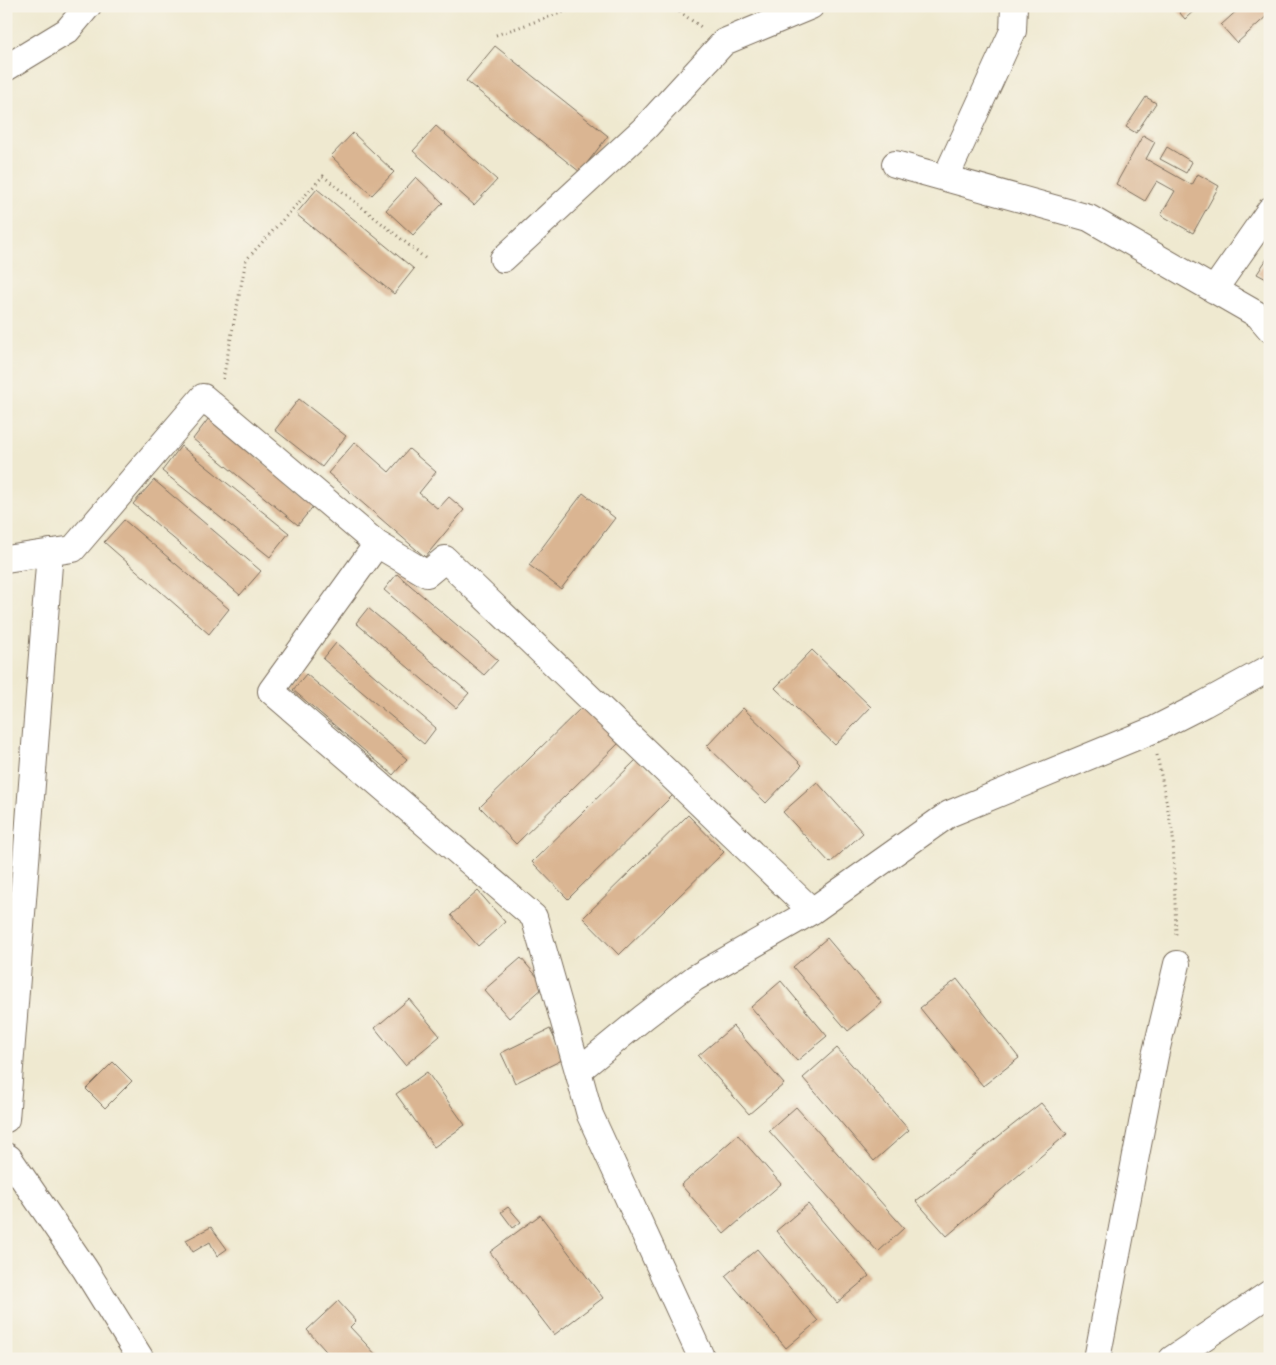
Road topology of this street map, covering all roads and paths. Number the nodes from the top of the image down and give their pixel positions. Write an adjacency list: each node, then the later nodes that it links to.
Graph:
1 (88, 6): 8 (street)
2 (581, 6): 6 (path)
3 (671, 6): 7 (path)
4 (811, 6): 7 (street)
5 (1014, 6): 10 (street)
6 (496, 35)
7 (724, 42): 13 (street)
8 (6, 68)
9 (895, 164): 10 (street)
10 (946, 177): 14 (street)
11 (1270, 210): 14 (street)
12 (426, 259): 16 (path)
13 (503, 259)
14 (1214, 290): 15 (street)
15 (1270, 329)
16 (217, 409): 17 (street); 18 (street)
17 (377, 544): 22 (street); 24 (street)
18 (50, 552): 19 (street); 25 (street)
19 (6, 559)
20 (1270, 668): 21 (street)
21 (1153, 730): 22 (street); 23 (path)
22 (812, 911): 24 (street)
23 (1177, 964): 30 (street)
24 (578, 1071): 29 (street)
25 (6, 1119)
26 (6, 1156): 28 (street)
27 (1270, 1293): 31 (street)
28 (141, 1359)
29 (702, 1359)
30 (1097, 1359)
31 (1172, 1359)

